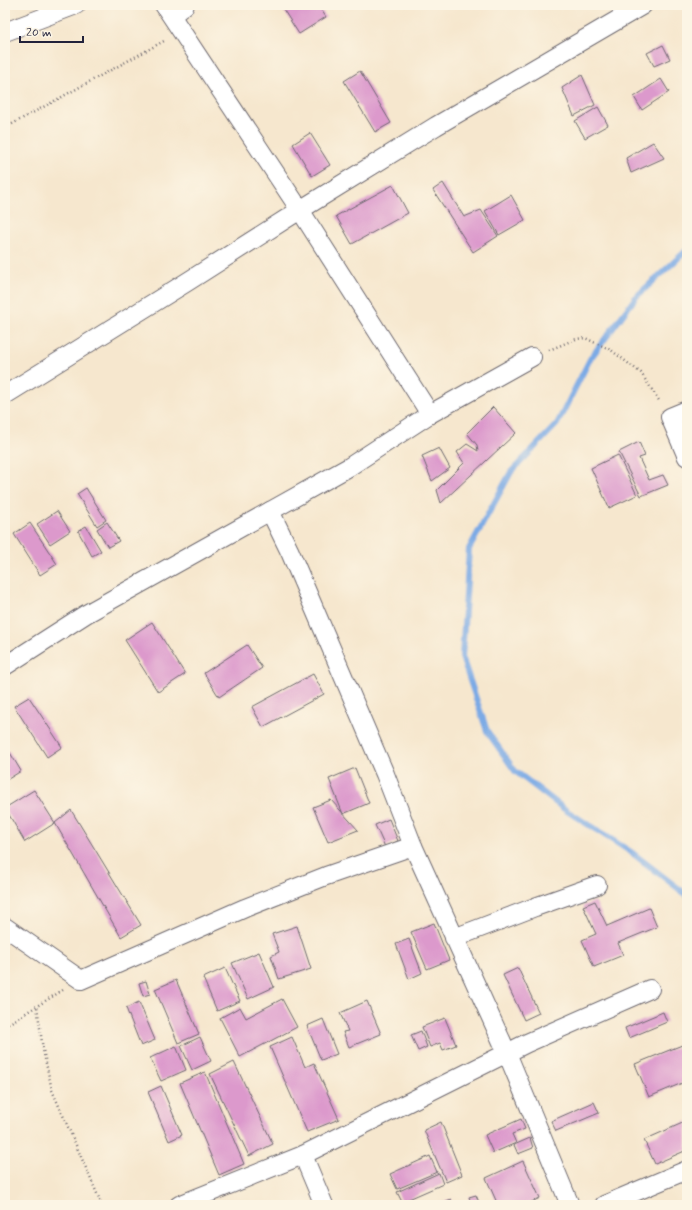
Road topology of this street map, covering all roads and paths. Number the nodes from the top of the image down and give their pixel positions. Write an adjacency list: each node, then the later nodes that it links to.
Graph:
1 (76, 5): 5 (street)
2 (642, 5): 7 (street)
3 (174, 8): 4 (street)
4 (182, 31): 6 (path); 7 (street)
5 (5, 32)
6 (5, 128)
7 (300, 210): 9 (street); 11 (street)
8 (532, 357): 11 (street); 12 (path)
9 (5, 395)
10 (687, 410): 12 (street)
11 (430, 414): 14 (street)
12 (670, 417): 13 (street)
13 (687, 458)
14 (270, 511): 15 (street); 16 (street)
15 (5, 666)
16 (413, 846): 19 (street); 20 (street)
17 (597, 885): 19 (street)
18 (5, 927): 20 (street)
19 (454, 938): 24 (street)
20 (81, 980): 22 (path)
21 (650, 989): 24 (street)
22 (37, 1006): 23 (path); 27 (path)
23 (5, 1026)
24 (507, 1053): 25 (street); 30 (street)
25 (303, 1155): 28 (street); 29 (street)
26 (687, 1170): 31 (street)
27 (102, 1205)
28 (179, 1205)
29 (324, 1205)
30 (570, 1205)
31 (604, 1205)

